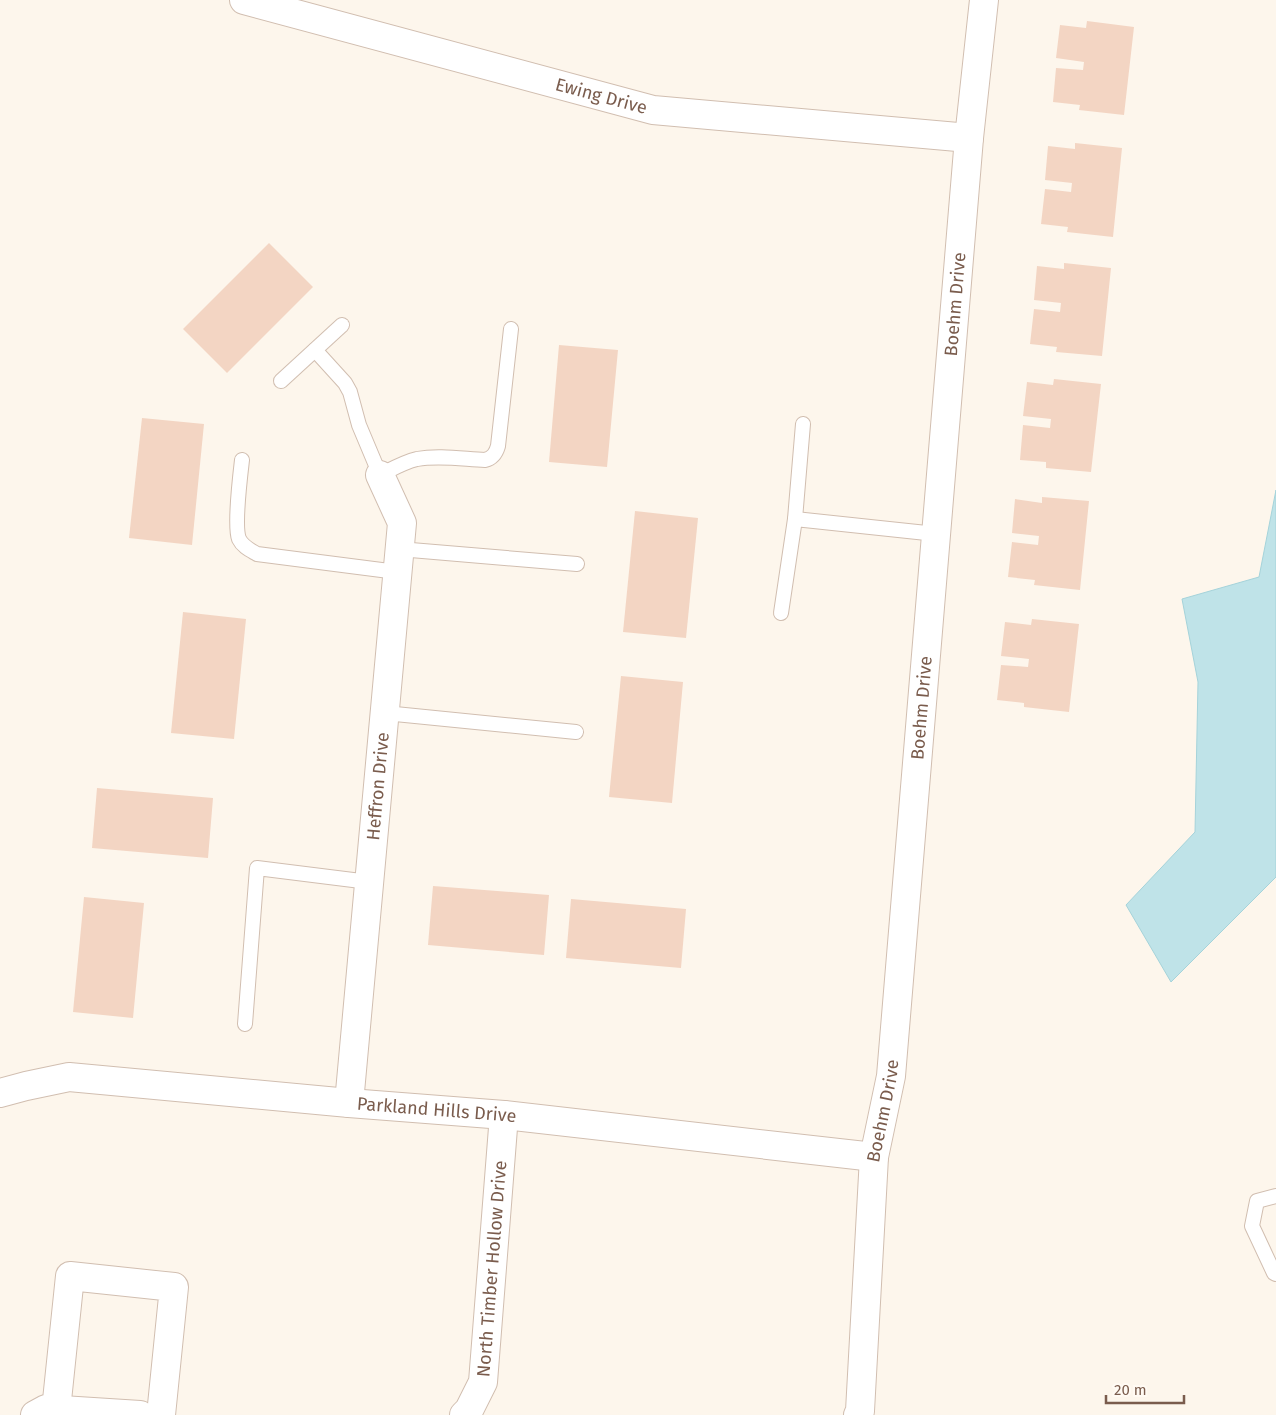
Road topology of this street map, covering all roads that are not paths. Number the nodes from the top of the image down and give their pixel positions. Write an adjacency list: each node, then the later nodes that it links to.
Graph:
1 (244, 0): 3 (street, Ewing Drive)
2 (984, 0): 3 (street, Boehm Drive)
3 (969, 138): 12 (street, Boehm Drive)
4 (342, 324): 6 (lane)
5 (511, 329): 10 (lane)
6 (315, 350): 7 (lane); 10 (lane)
7 (281, 381)
8 (803, 424): 11 (lane)
9 (242, 460): 13 (lane)
10 (380, 475): 13 (street, Heffron Drive)
11 (795, 519): 12 (lane); 15 (lane)
12 (936, 534): 23 (street, Boehm Drive)
13 (398, 560): 14 (lane); 16 (street, Heffron Drive)
14 (577, 564)
15 (781, 613)
16 (384, 713): 17 (lane); 18 (street, Heffron Drive)
17 (576, 732)
18 (369, 882): 19 (lane); 21 (street, Heffron Drive)
19 (245, 1024)
20 (0, 1093): 21 (street, Parkland Hills Drive)
21 (349, 1103): 22 (street, Parkland Hills Drive)
22 (504, 1115): 23 (street, Parkland Hills Drive); 29 (street, North Timber Hollow Drive)
23 (874, 1157): 30 (street, Boehm Drive)
24 (1276, 1196): 25 (lane)
25 (1276, 1274)
26 (45, 1412): 27 (street); 28 (street)
27 (140, 1415)
28 (161, 1415)
29 (464, 1415)
30 (858, 1415)

